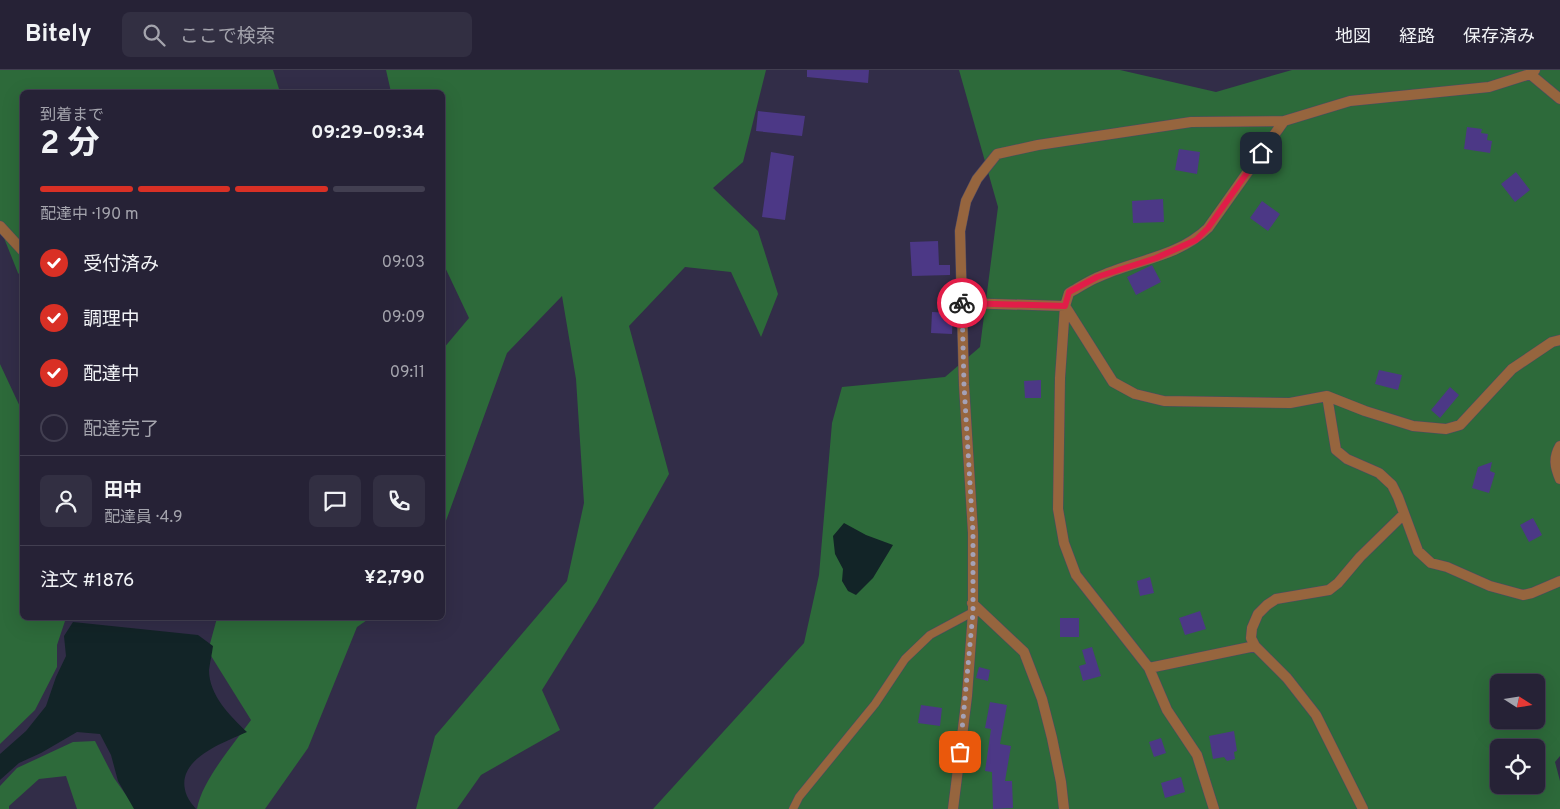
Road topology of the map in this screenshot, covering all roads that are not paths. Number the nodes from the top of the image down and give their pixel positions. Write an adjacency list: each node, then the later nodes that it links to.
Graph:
1 (1533, 72): 2 (street); 3 (street)
2 (1560, 99)
3 (1284, 121): 6 (street); 7 (street)
4 (0, 226): 5 (street)
5 (20, 248)
6 (962, 303): 7 (street); 14 (street)
7 (1065, 306): 9 (street); 16 (street)
8 (1560, 340): 9 (street)
9 (1327, 396): 12 (street)
10 (1560, 446): 11 (street)
11 (1560, 479)
12 (1404, 514): 13 (street); 15 (street)
13 (1560, 582)
14 (973, 608): 17 (lane); 18 (street); 19 (street)
15 (1255, 646): 16 (street); 21 (street)
16 (1149, 668): 20 (street)
17 (792, 809)
18 (953, 809)
19 (1064, 809)
20 (1214, 809)
21 (1363, 809)

